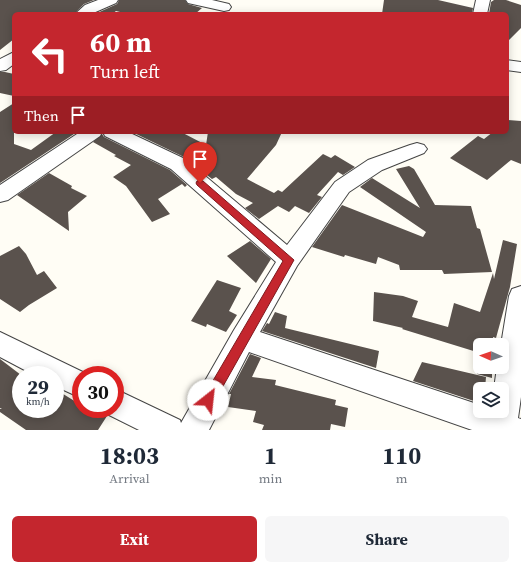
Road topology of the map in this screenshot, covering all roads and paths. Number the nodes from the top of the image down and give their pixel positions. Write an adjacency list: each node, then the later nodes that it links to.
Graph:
1 (111, 0): 5 (street)
2 (193, 0): 4 (street)
3 (483, 0): 6 (street)
4 (224, 7)
5 (83, 8)
6 (480, 12)
7 (12, 58): 9 (street)
8 (509, 65): 10 (street)
9 (0, 66)
10 (521, 67)
11 (12, 71): 12 (street)
12 (0, 72)
13 (90, 134): 16 (street)
14 (116, 134): 17 (street)
15 (417, 148): 17 (street)
16 (0, 195)
17 (289, 260): 19 (street)
18 (521, 296): 23 (street)
19 (243, 338): 23 (street); 25 (street)
20 (0, 344): 21 (street)
21 (72, 380)
22 (124, 407): 24 (street)
23 (506, 429)
24 (169, 430)
25 (193, 430)

